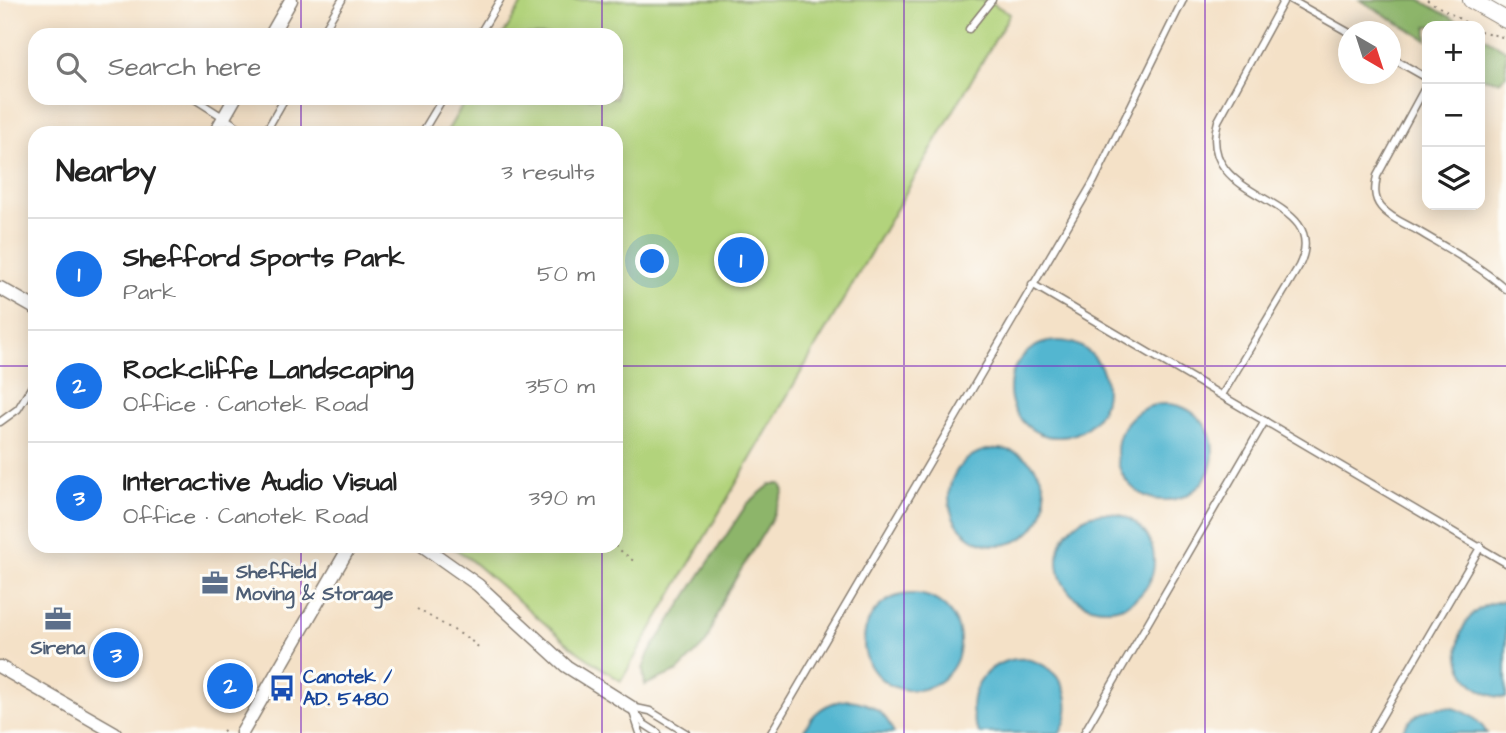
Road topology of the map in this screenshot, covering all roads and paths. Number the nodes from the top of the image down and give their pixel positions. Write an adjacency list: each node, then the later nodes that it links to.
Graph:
1 (291, 0): 13 (street)
2 (342, 0): 14 (lane)
3 (500, 0): 15 (lane)
4 (992, 0): 16 (lane)
5 (1183, 0): 31 (lane)
6 (1284, 0): 36 (lane)
7 (1291, 0): 12 (lane)
8 (1427, 0): 11 (path)
9 (1471, 0): 10 (street)
10 (1506, 20)
11 (1463, 21)
12 (1338, 27)
13 (275, 28)
14 (325, 28)
15 (483, 28)
16 (969, 29)
17 (1485, 32): 18 (path)
18 (1506, 38)
19 (1401, 63): 20 (lane)
20 (1422, 75)
21 (1422, 93): 33 (lane)
22 (204, 105): 26 (lane)
23 (231, 105): 26 (street)
24 (281, 105): 29 (lane)
25 (439, 105): 30 (lane)
26 (224, 118): 27 (street); 28 (lane)
27 (219, 126)
28 (237, 126)
29 (269, 126)
30 (426, 126)
31 (1032, 284): 36 (lane); 54 (lane)
32 (0, 288): 34 (street)
33 (1506, 289)
34 (28, 304)
35 (28, 393): 38 (lane)
36 (1222, 396): 37 (lane)
37 (1265, 421): 39 (lane); 55 (lane)
38 (0, 422)
39 (1481, 546): 44 (lane); 56 (lane)
40 (623, 552): 43 (path)
41 (346, 553): 50 (street)
42 (433, 553): 48 (street)
43 (636, 563)
44 (1506, 563)
45 (417, 609): 46 (path)
46 (482, 650)
47 (0, 667): 49 (street)
48 (631, 707): 51 (lane); 52 (lane); 53 (lane)
49 (115, 733)
50 (242, 733)
51 (640, 733)
52 (659, 733)
53 (685, 733)
54 (771, 733)
55 (1084, 733)
56 (1372, 733)

